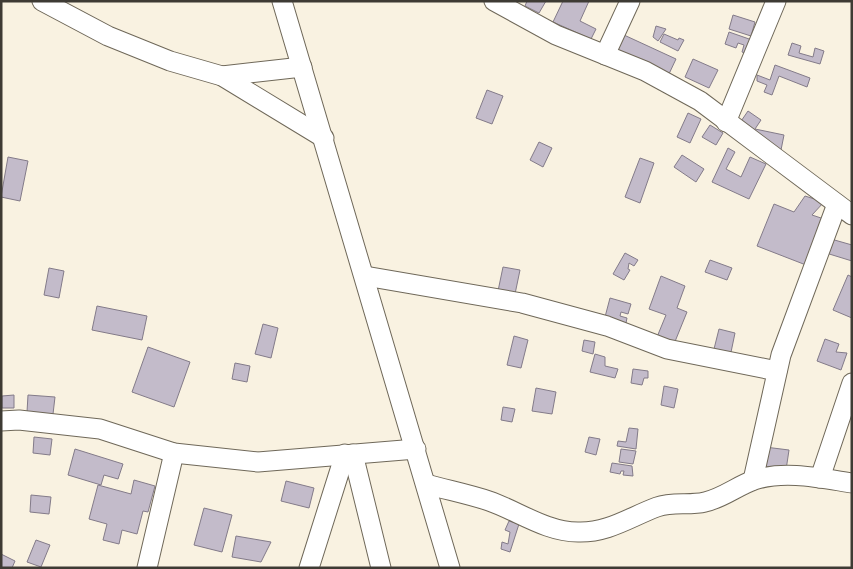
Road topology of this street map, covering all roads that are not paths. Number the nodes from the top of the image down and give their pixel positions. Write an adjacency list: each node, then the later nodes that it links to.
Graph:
1 (42, 1): 8 (street)
2 (282, 1): 7 (street)
3 (494, 1): 6 (street)
4 (630, 1): 6 (street)
5 (776, 1): 9 (street)
6 (605, 55): 9 (street)
7 (302, 67): 8 (street); 10 (street)
8 (222, 76): 10 (street)
9 (726, 122): 11 (street)
10 (324, 138): 12 (street)
11 (845, 209): 13 (street)
12 (365, 276): 13 (street); 16 (street)
13 (777, 371): 20 (street)
14 (852, 383): 19 (street)
15 (1, 421): 17 (street)
16 (416, 448): 18 (street); 22 (street)
17 (174, 453): 18 (street); 23 (street)
18 (349, 454): 24 (street); 25 (street)
19 (820, 478): 20 (street); 21 (street)
20 (753, 480): 22 (street)
21 (852, 482)
22 (426, 484): 26 (street)
23 (147, 568)
24 (309, 568)
25 (381, 568)
26 (450, 568)

